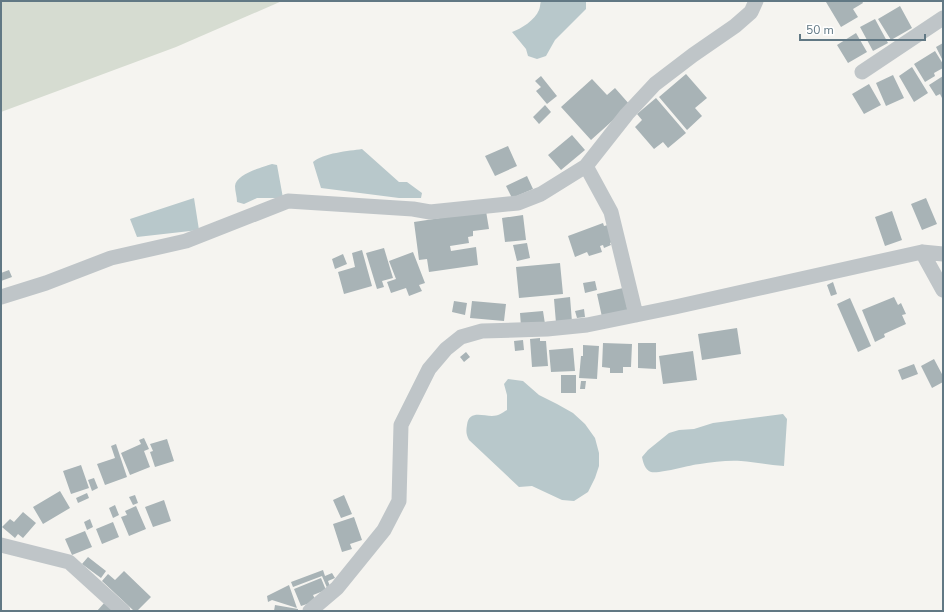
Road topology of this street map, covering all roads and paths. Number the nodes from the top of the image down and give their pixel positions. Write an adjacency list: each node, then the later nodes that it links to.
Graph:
1 (756, 1): 4 (street)
2 (943, 18): 3 (street)
3 (862, 72)
4 (586, 166): 8 (street); 9 (street)
5 (922, 252): 6 (street); 7 (street); 9 (street)
6 (943, 254)
7 (943, 290)
8 (1, 297)
9 (636, 315): 12 (street)
10 (1, 545): 11 (street)
11 (123, 611)
12 (310, 611)

